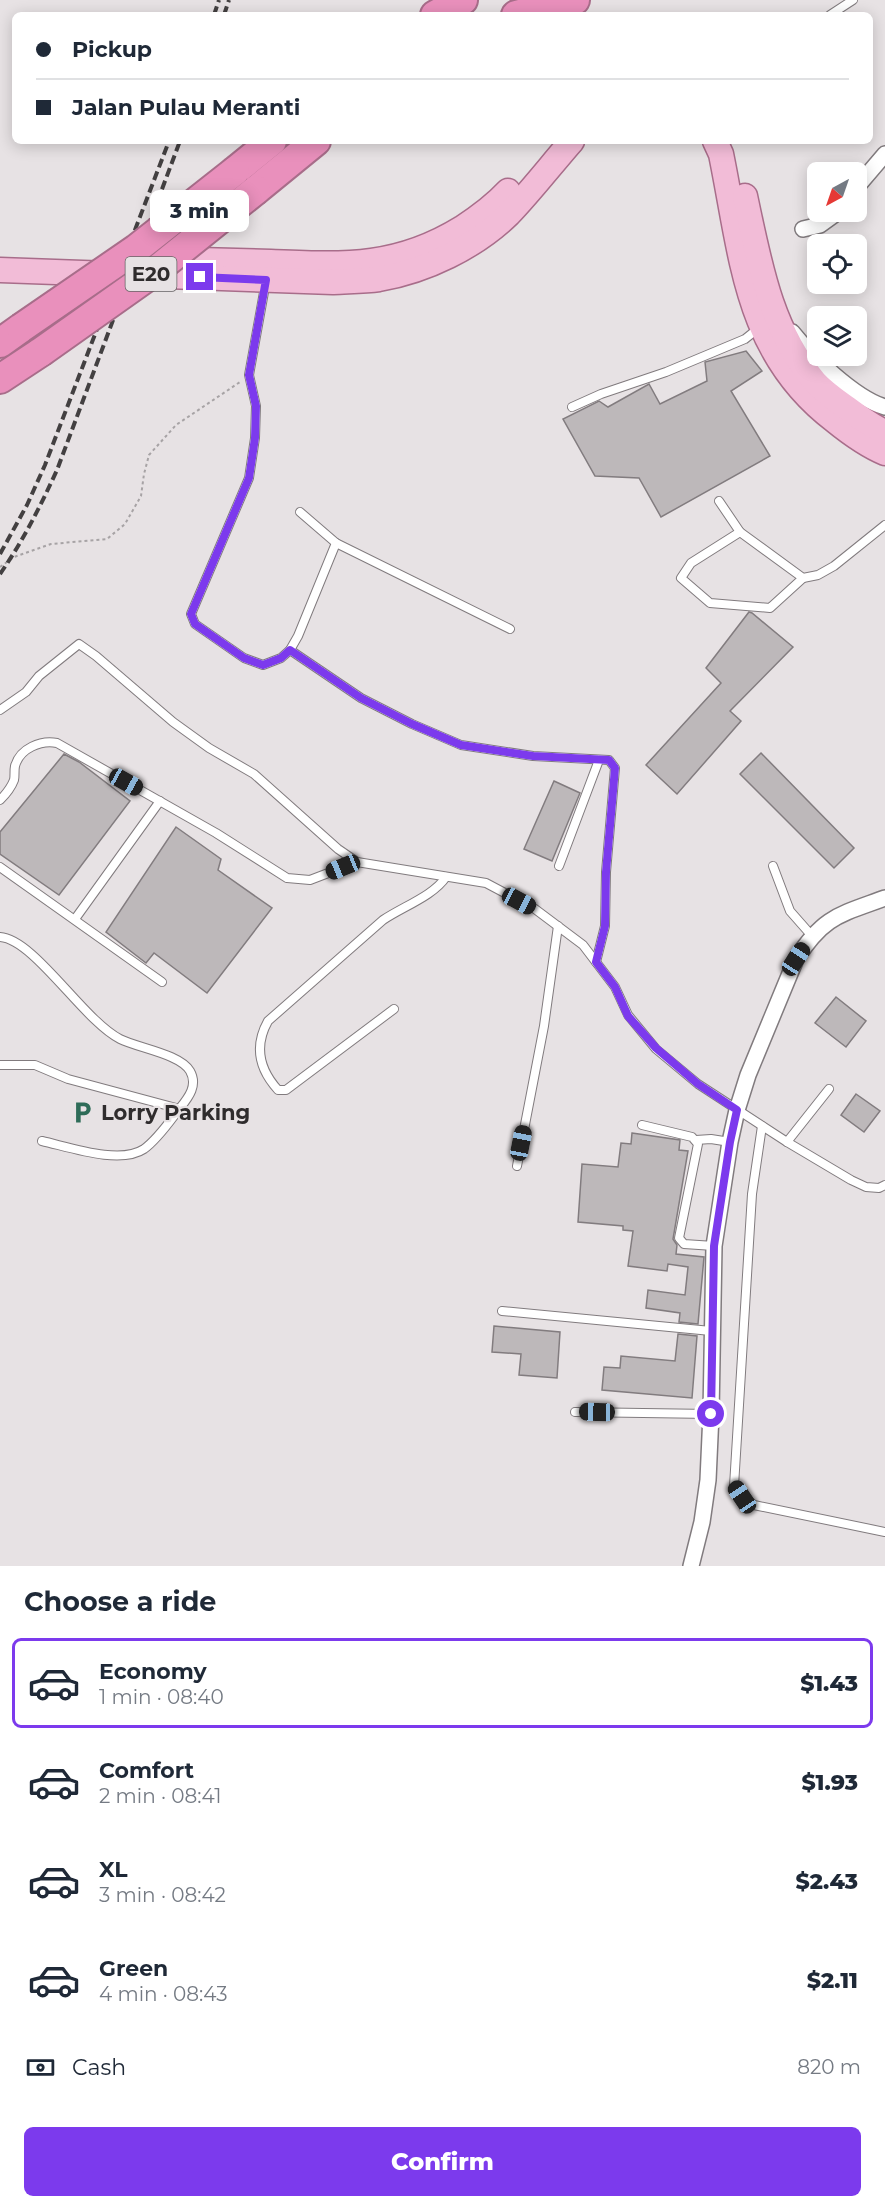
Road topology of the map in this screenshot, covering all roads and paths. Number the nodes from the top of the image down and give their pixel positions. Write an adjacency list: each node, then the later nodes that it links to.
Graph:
1 (463, 0): 4 (highway)
2 (574, 0): 5 (highway)
3 (853, 0): 6 (lane)
4 (441, 12)
5 (528, 12)
6 (835, 12)
7 (268, 144): 21 (highway, E20, bridge)
8 (312, 144): 23 (highway, E20, bridge)
9 (548, 144): 17 (main road)
10 (569, 144): 19 (main road)
11 (716, 144): 20 (main road)
12 (733, 144): 20 (main road)
13 (885, 154): 14 (street)
14 (867, 176)
15 (824, 222): 16 (street)
16 (803, 230)
17 (0, 255)
18 (0, 270): 19 (main road)
19 (266, 280): 22 (lane)
20 (767, 318): 24 (lane); 25 (street); 26 (main road); 27 (main road)
21 (11, 336)
22 (249, 375): 33 (path); 36 (lane)
23 (0, 379)
24 (572, 407)
25 (885, 407)
26 (885, 432)
27 (885, 453)
28 (719, 501): 31 (lane)
29 (300, 512): 32 (lane)
30 (885, 525): 34 (lane)
31 (740, 532): 34 (lane); 34 (lane)
32 (336, 543): 35 (lane); 36 (lane)
33 (0, 567)
34 (803, 578)
35 (510, 629)
36 (290, 650): 38 (lane)
37 (0, 710): 41 (lane)
38 (599, 760): 42 (lane); 51 (lane)
39 (0, 800): 40 (lane)
40 (160, 801): 41 (lane); 47 (lane)
41 (357, 862): 45 (lane)
42 (559, 866)
43 (773, 866): 49 (lane)
44 (0, 867): 47 (lane)
45 (446, 877): 48 (lane); 53 (lane)
46 (885, 898): 49 (street)
47 (75, 919): 52 (lane)
48 (558, 926): 51 (lane); 64 (lane)
49 (812, 936): 57 (street)
50 (0, 937): 56 (lane)
51 (596, 962): 57 (lane)
52 (162, 982)
53 (394, 1009)
54 (0, 1065): 56 (lane)
55 (829, 1089): 63 (lane)
56 (180, 1108): 61 (lane)
57 (737, 1110): 59 (lane); 62 (street)
58 (642, 1125): 60 (lane)
59 (762, 1126): 63 (lane); 71 (lane)
60 (696, 1140): 62 (lane); 66 (lane)
61 (42, 1141)
62 (730, 1142): 66 (street)
63 (787, 1142): 65 (lane)
64 (517, 1166)
65 (885, 1185)
66 (714, 1246): 68 (street)
67 (502, 1311): 68 (lane)
68 (711, 1330): 70 (street)
69 (575, 1412): 70 (lane)
70 (711, 1414): 72 (street)
71 (885, 1532)
72 (691, 1566)

